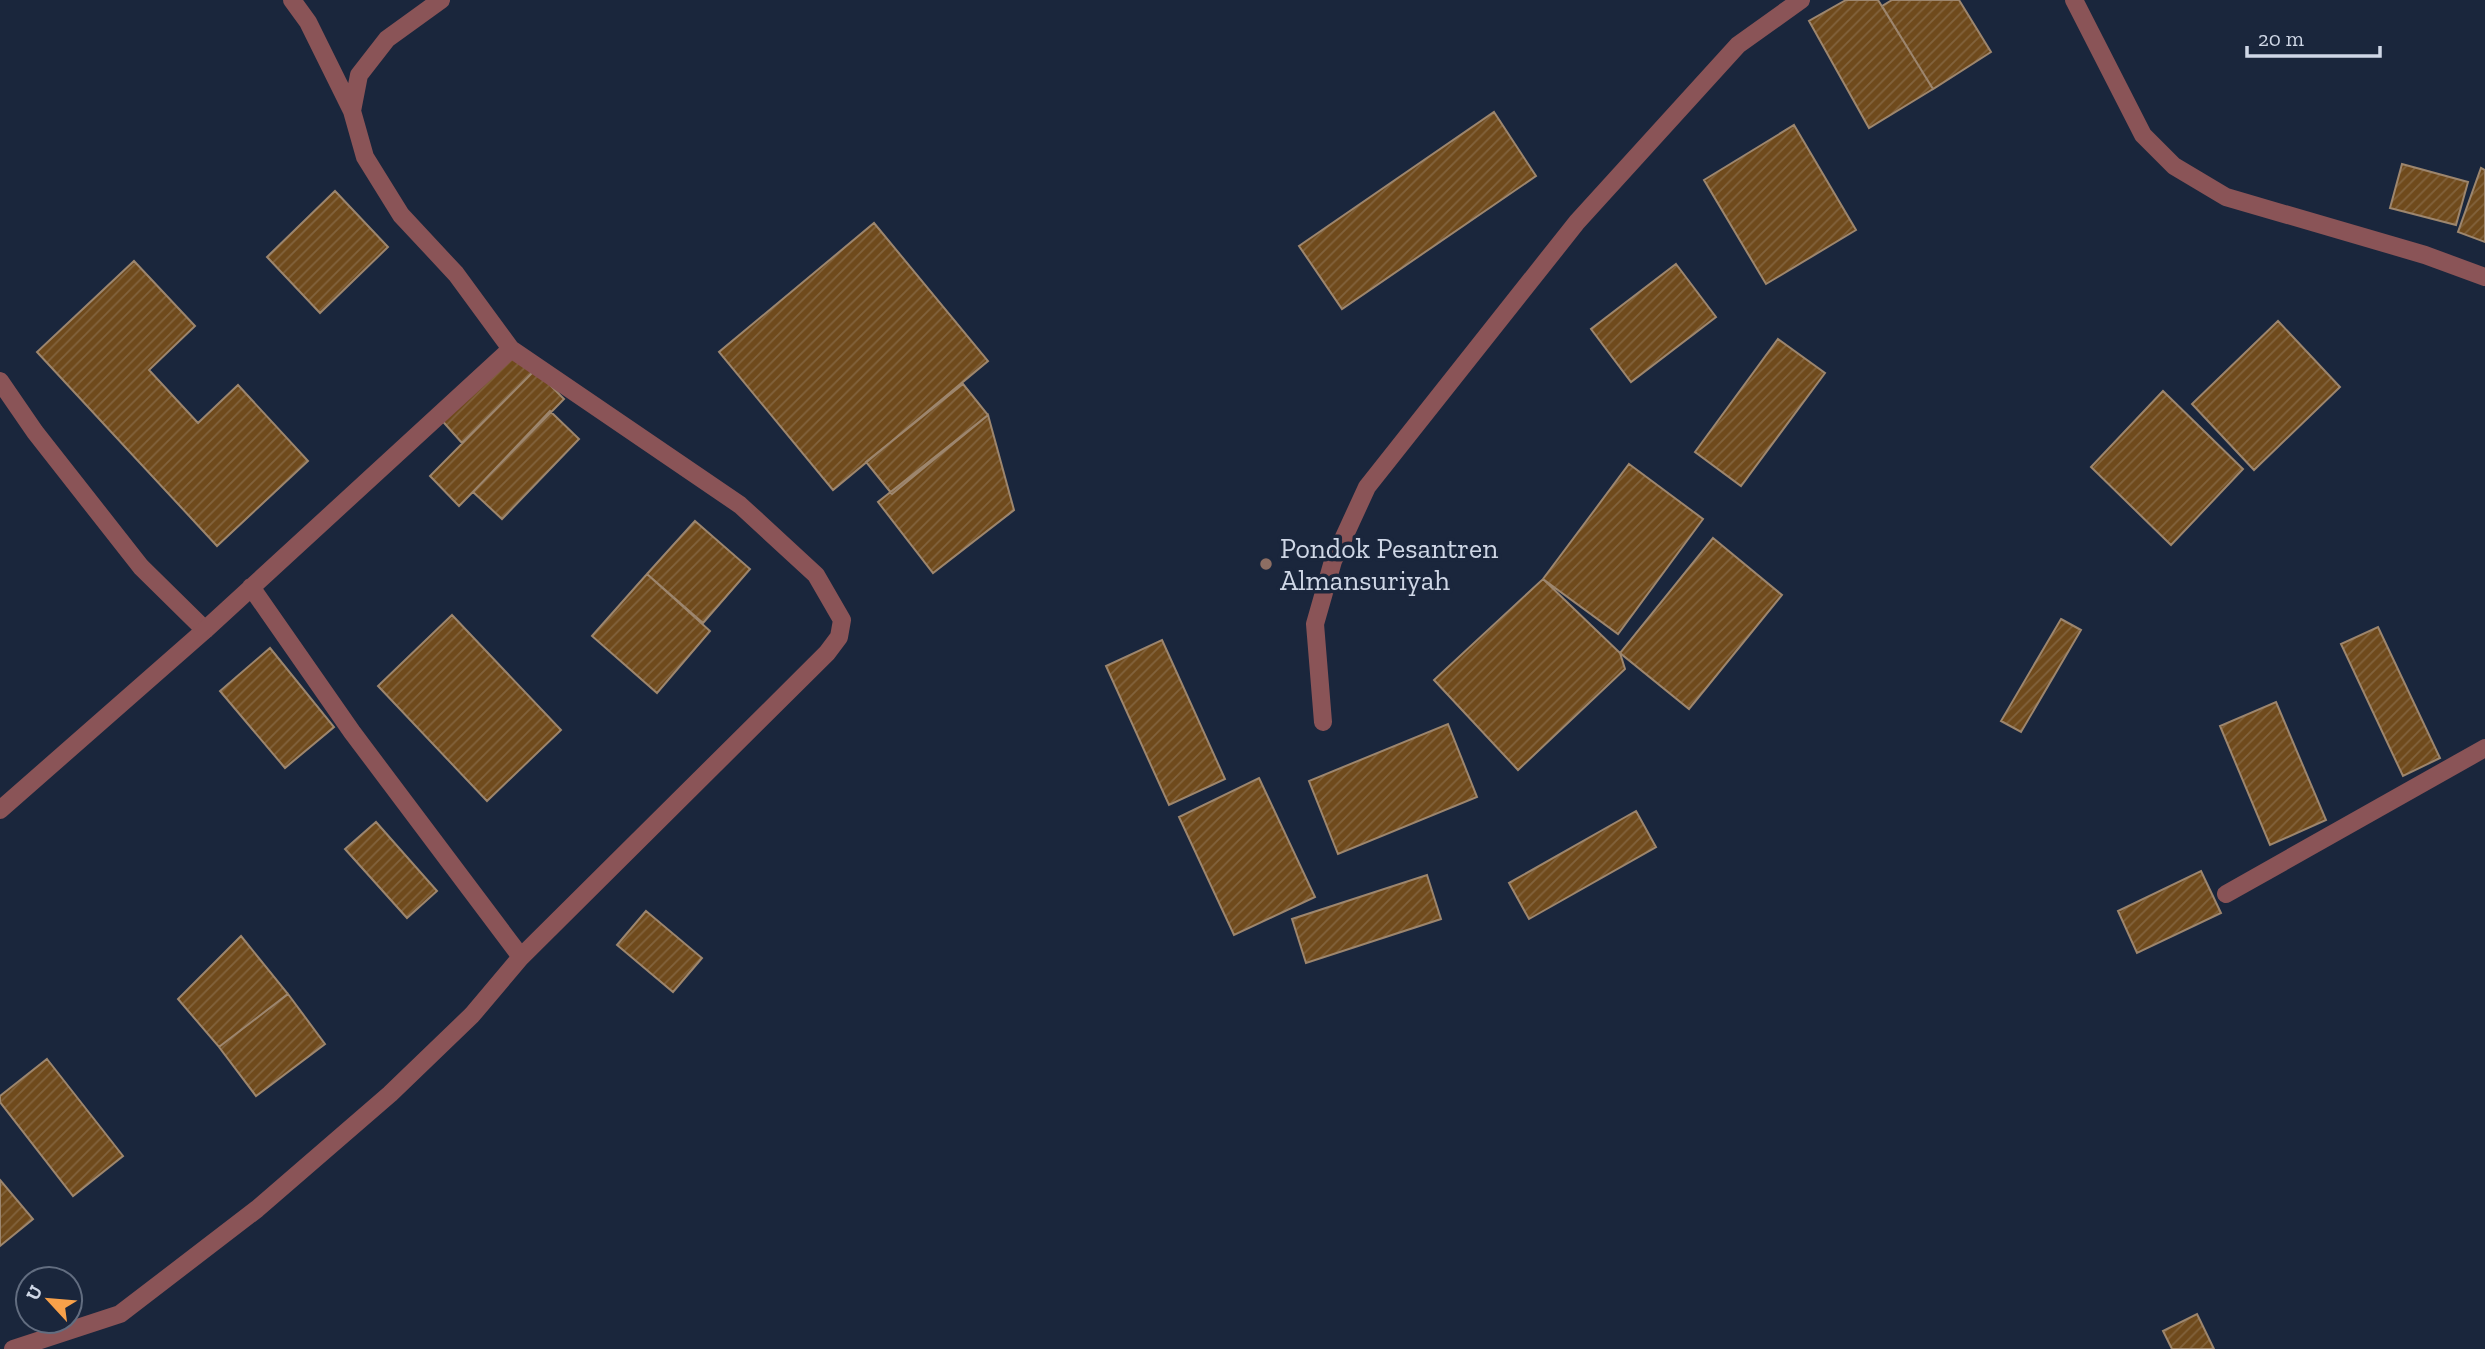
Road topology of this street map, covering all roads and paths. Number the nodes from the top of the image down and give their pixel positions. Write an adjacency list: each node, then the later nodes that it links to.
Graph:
1 (292, 0): 5 (street)
2 (441, 0): 5 (street)
3 (1801, 0): 11 (street)
4 (2074, 0): 6 (street)
5 (352, 111): 7 (street)
6 (2485, 277)
7 (511, 349): 9 (street); 15 (street)
8 (0, 381): 10 (street)
9 (251, 587): 10 (street); 15 (street)
10 (205, 630): 13 (street)
11 (1323, 722)
12 (2485, 748): 14 (street)
13 (0, 810)
14 (2226, 894)
15 (522, 957): 16 (street)
16 (13, 1349)

